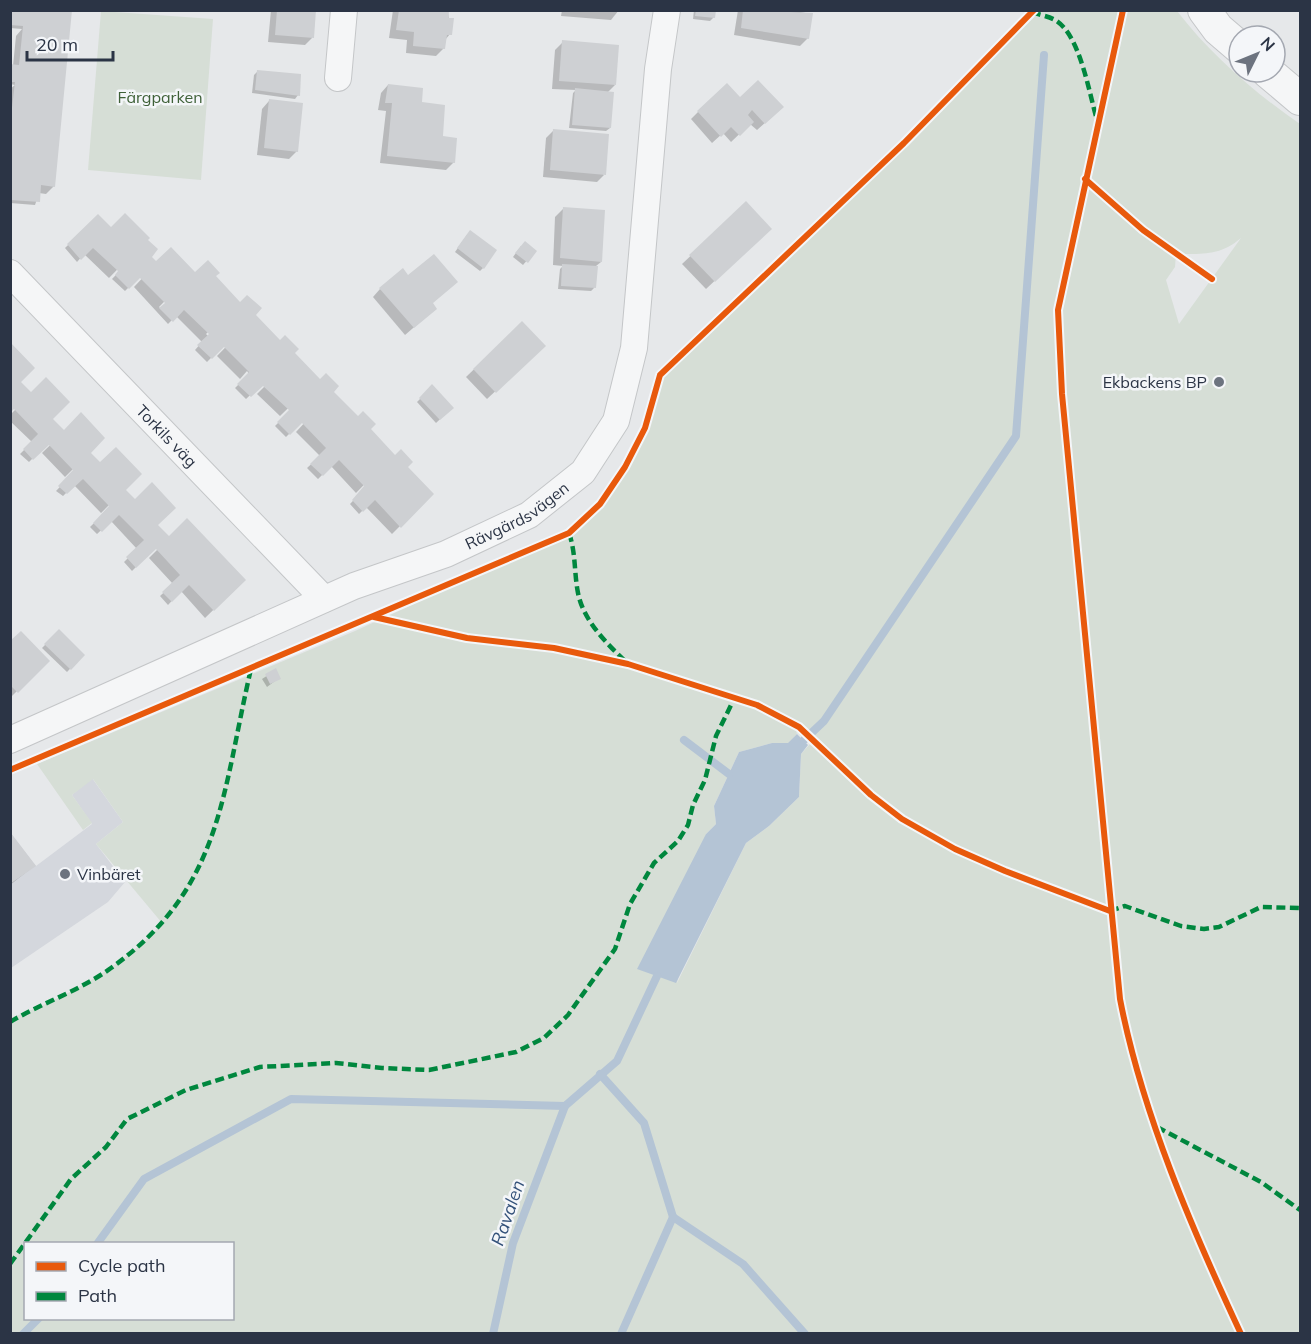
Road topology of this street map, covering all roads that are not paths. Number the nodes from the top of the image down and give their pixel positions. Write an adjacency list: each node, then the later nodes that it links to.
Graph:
1 (344, 10): 5 (street)
2 (667, 10): 9 (street, Rävgärdsvägen)
3 (1204, 10): 4 (street)
4 (1227, 36)
5 (338, 78)
6 (1282, 84): 7 (street)
7 (1300, 99)
8 (10, 273): 9 (street, Torkils väg)
9 (324, 599): 10 (street, Rävgärdsvägen)
10 (10, 740)

